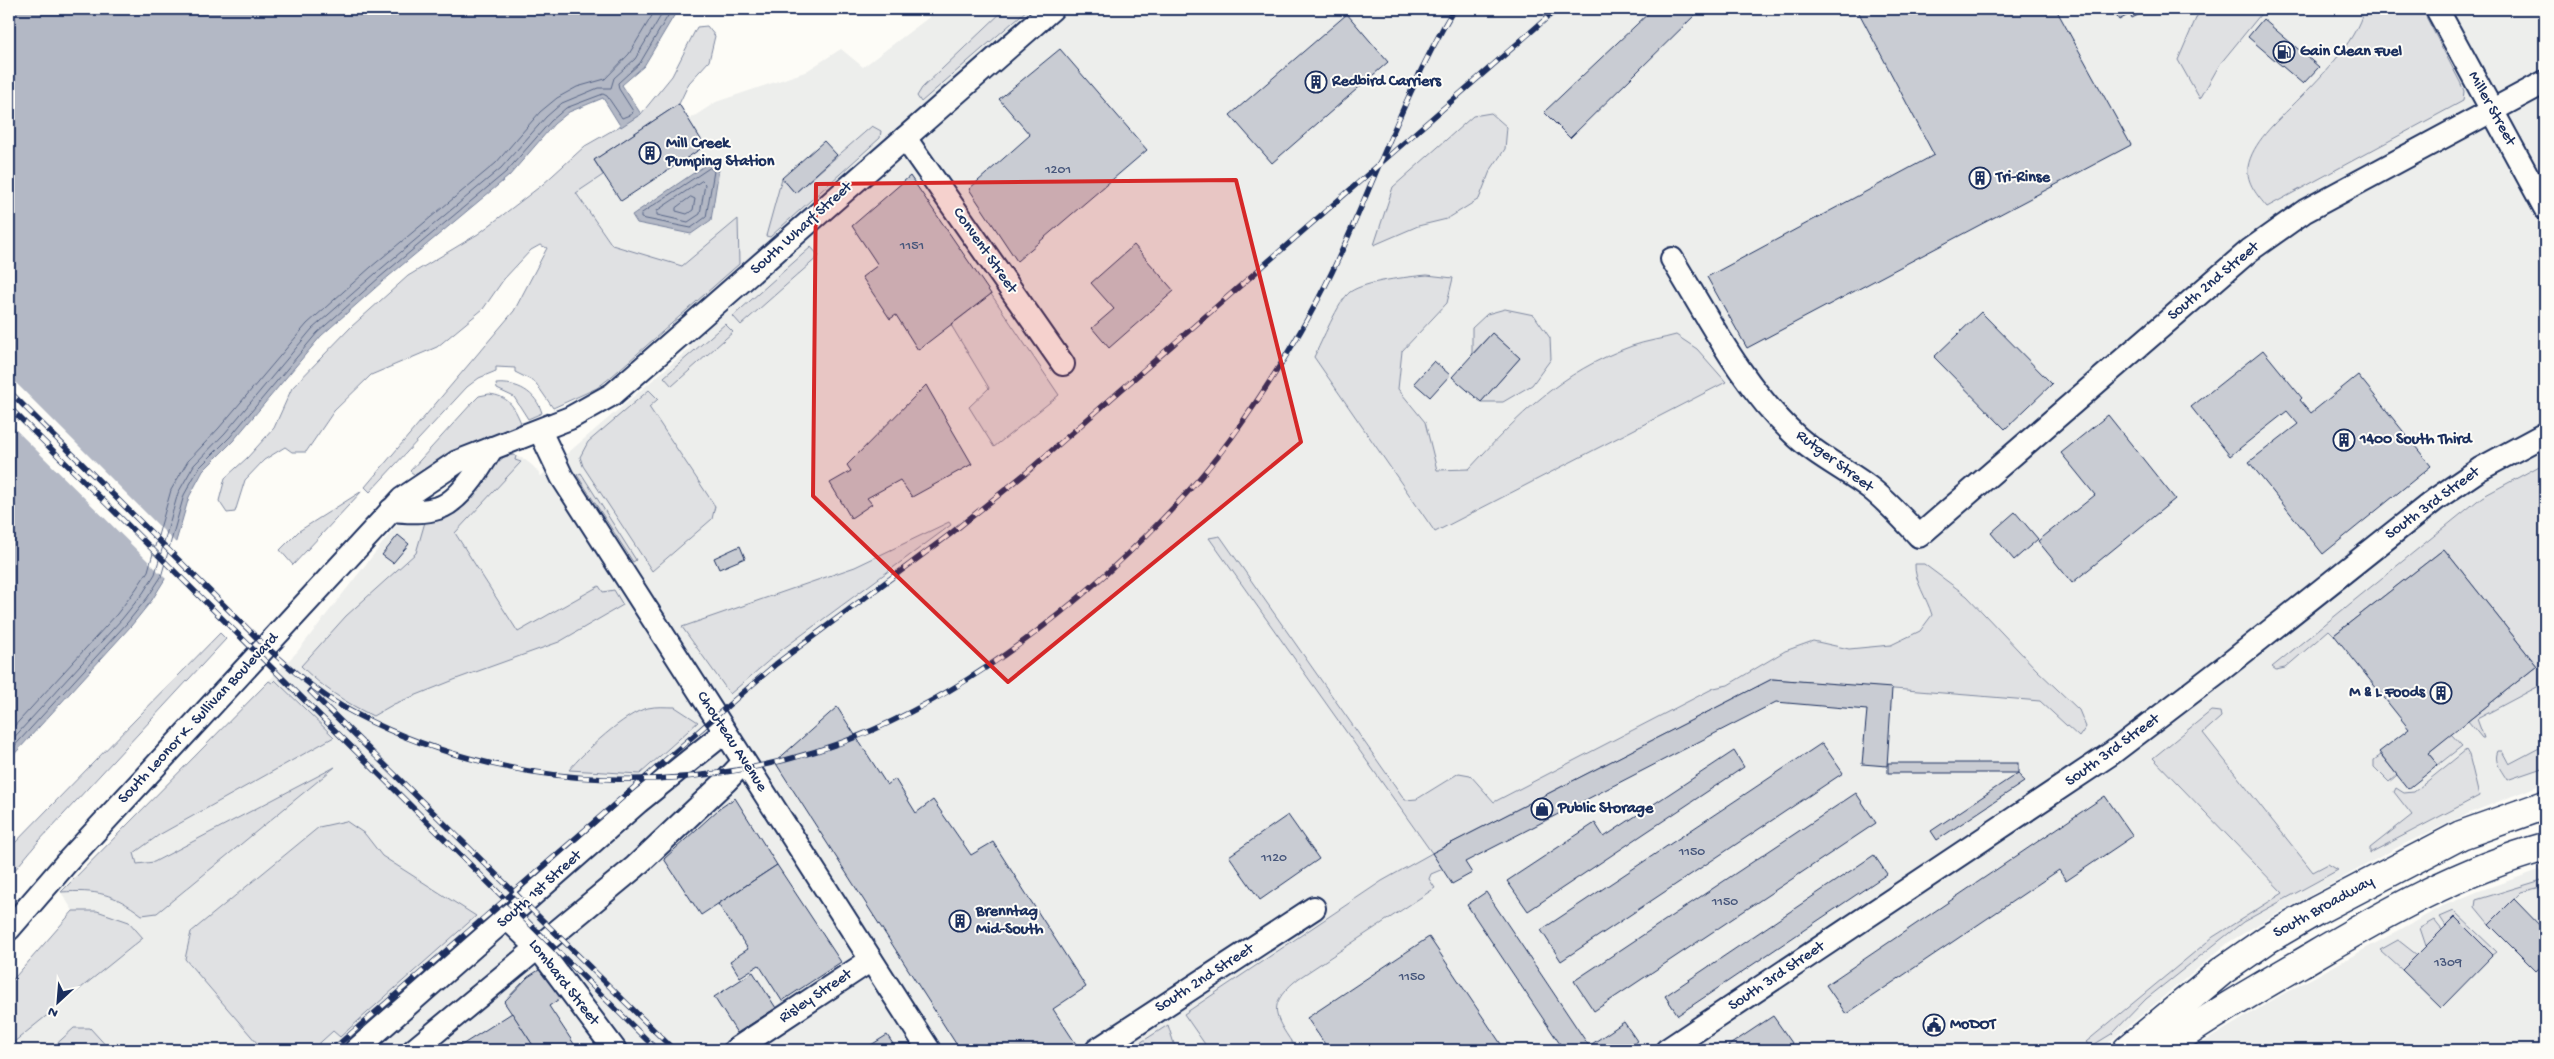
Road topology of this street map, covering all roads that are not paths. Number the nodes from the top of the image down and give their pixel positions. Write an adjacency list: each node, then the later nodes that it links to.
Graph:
1 (1052, 9): 5 (street, South Wharf Street)
2 (2437, 9): 4 (street, Miller Street)
3 (2545, 82): 4 (street, South 2nd Street)
4 (2492, 111): 6 (street, Miller Street); 13 (street, South 2nd Street)
5 (905, 138): 8 (street, Convent Street); 9 (street, South Wharf Street)
6 (2545, 208)
7 (1672, 259): 13 (street, Rutger Street)
8 (1063, 364)
9 (540, 431): 11 (street, South Leonor K. Sullivan Boulevard); 14 (street, Chouteau Avenue)
10 (2545, 434): 29 (street, South 3rd Street)
11 (492, 448): 12 (street, South Leonor K. Sullivan Boulevard); 12 (street)
12 (391, 510): 20 (street, South Leonor K. Sullivan Boulevard)
13 (1919, 536)
14 (725, 732): 15 (street, Chouteau Avenue); 19 (street, South 1st Street)
15 (744, 762): 21 (street); 22 (street, Chouteau Avenue)
16 (2545, 805): 30 (main road, South Broadway)
17 (2545, 847): 31 (main road)
18 (1314, 908): 28 (street, South 2nd Street)
19 (508, 919): 21 (street, Lombard Street); 23 (street, South 1st Street)
20 (9, 929)
21 (539, 949): 24 (street); 25 (street, Lombard Street)
22 (871, 960): 26 (street, Risley Street); 27 (street, Chouteau Avenue)
23 (356, 1050)
24 (414, 1050)
25 (614, 1050)
26 (735, 1050)
27 (929, 1050)
28 (1097, 1050)
29 (1667, 1050)
30 (2127, 1050)
31 (2162, 1050)

